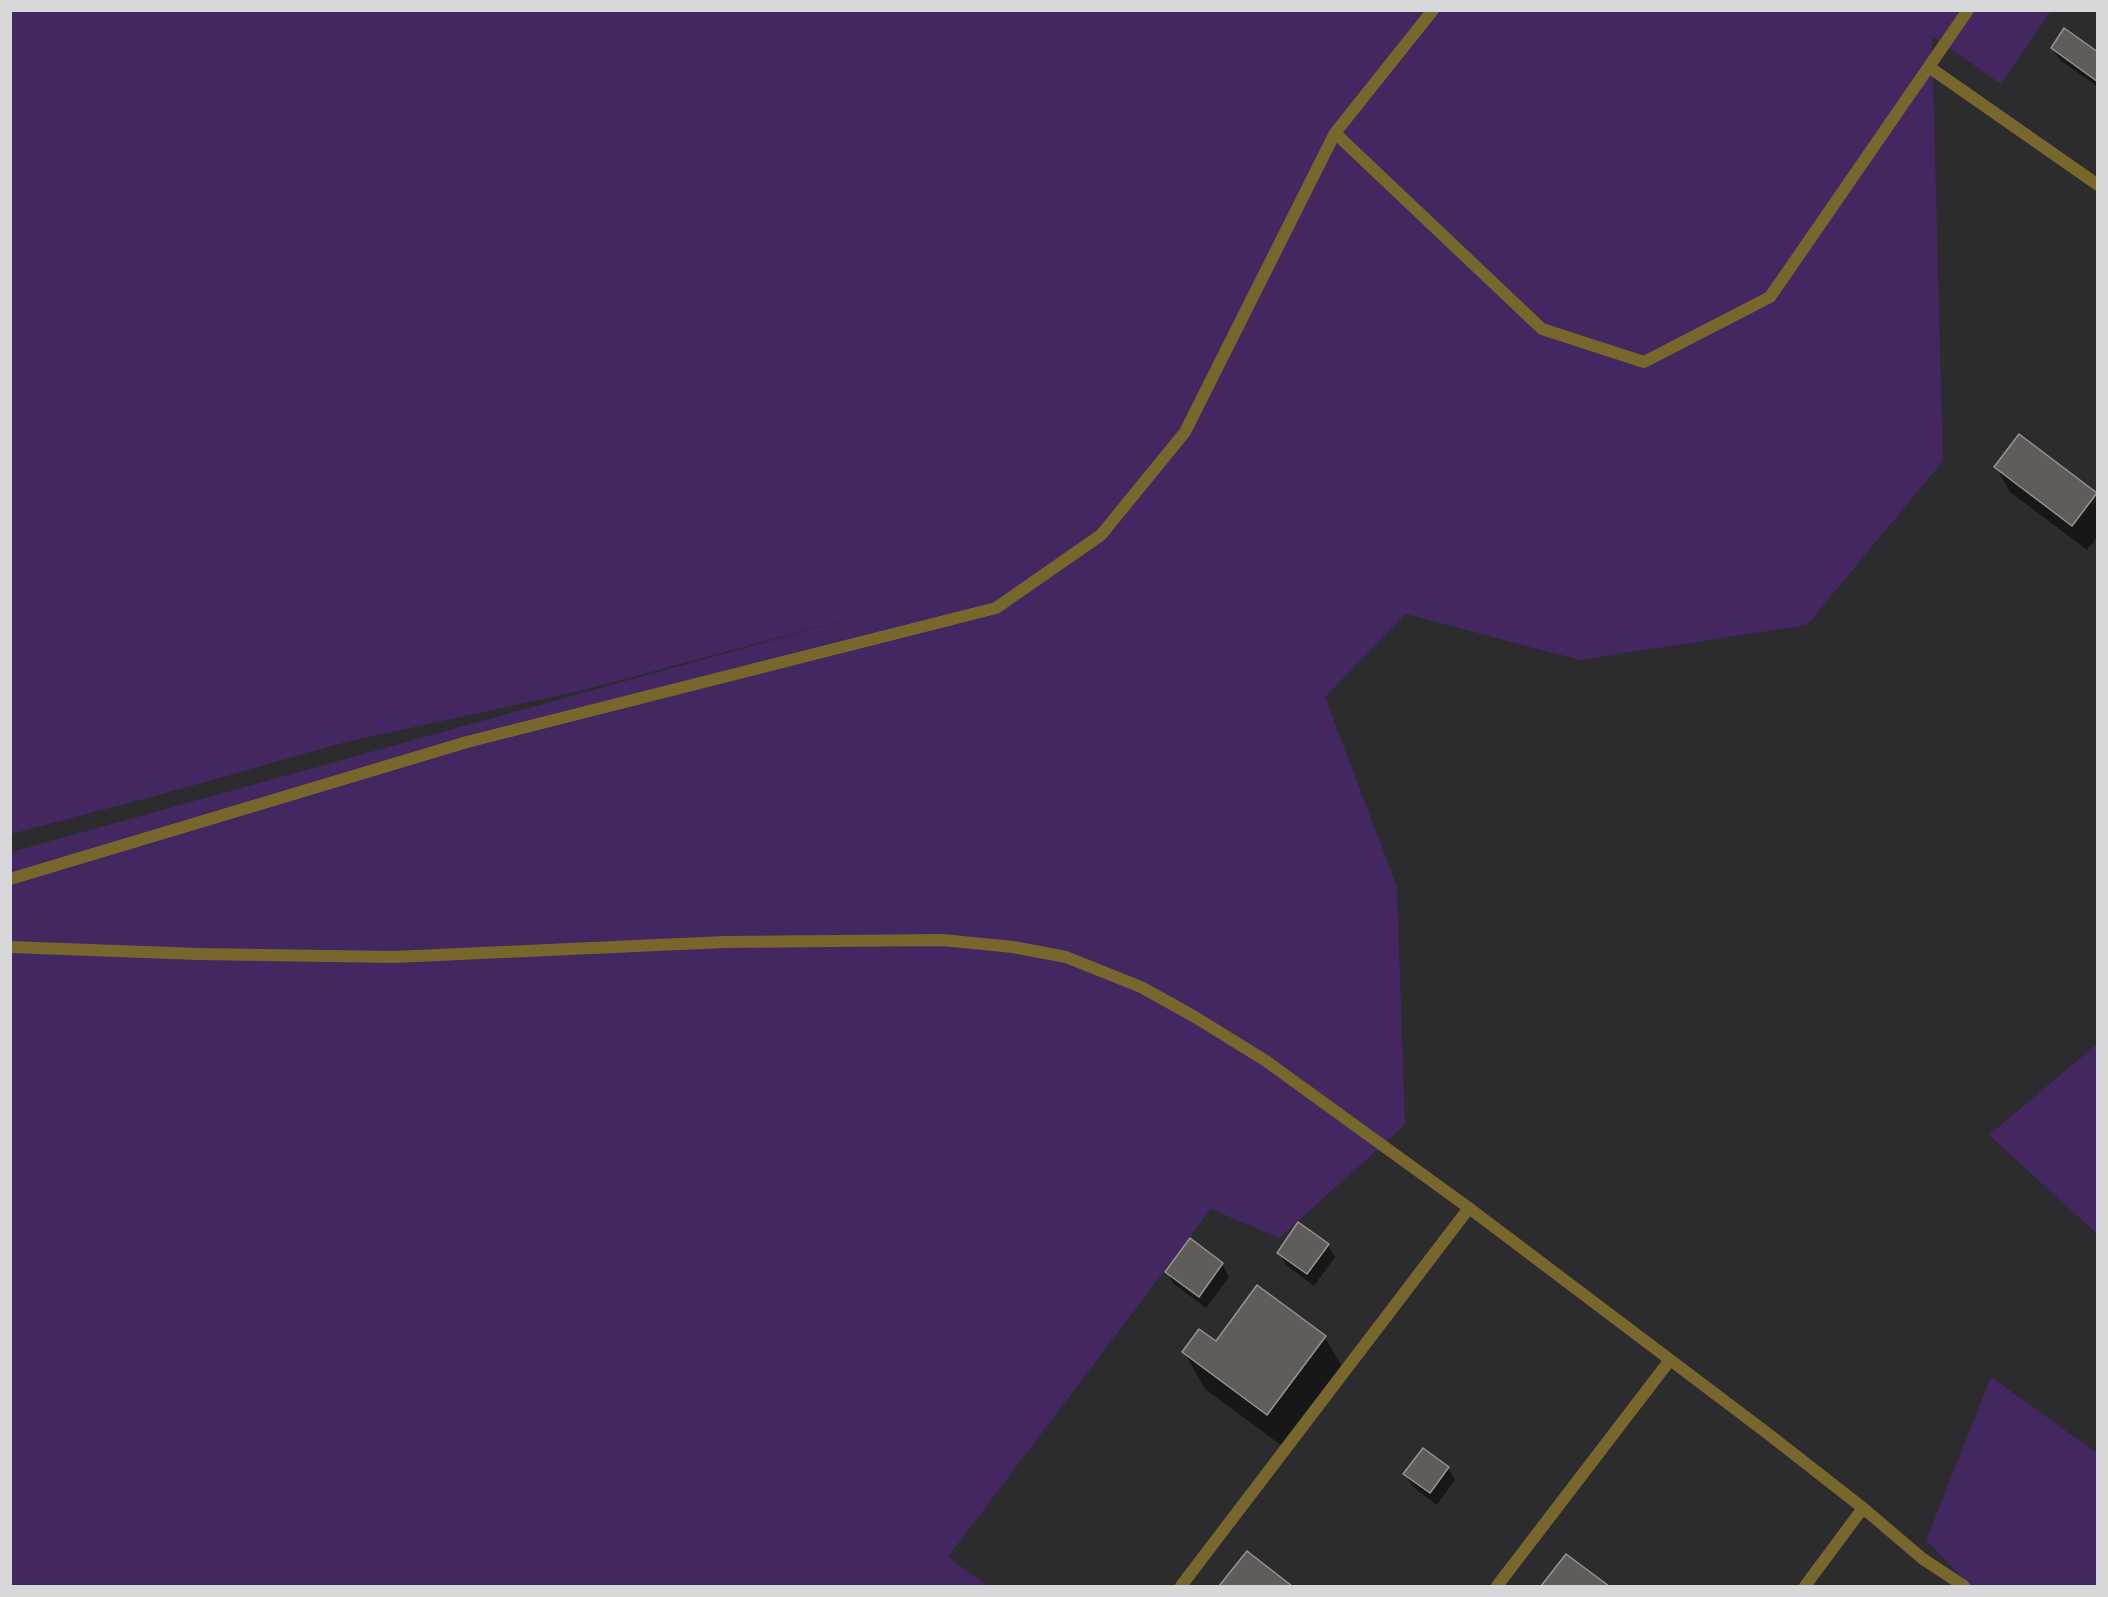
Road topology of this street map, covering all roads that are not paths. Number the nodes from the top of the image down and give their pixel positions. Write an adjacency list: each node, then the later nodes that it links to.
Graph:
1 (1433, 10): 4 (street)
2 (1968, 10): 3 (street)
3 (1929, 67): 4 (street); 5 (street)
4 (1335, 133): 6 (street)
5 (2097, 185)
6 (10, 879)
7 (10, 947): 8 (street)
8 (1468, 1208): 9 (street); 11 (street)
9 (1670, 1360): 10 (street); 12 (street)
10 (1863, 1508): 13 (street); 14 (street)
11 (1181, 1587)
12 (1497, 1587)
13 (1804, 1587)
14 (1964, 1587)

